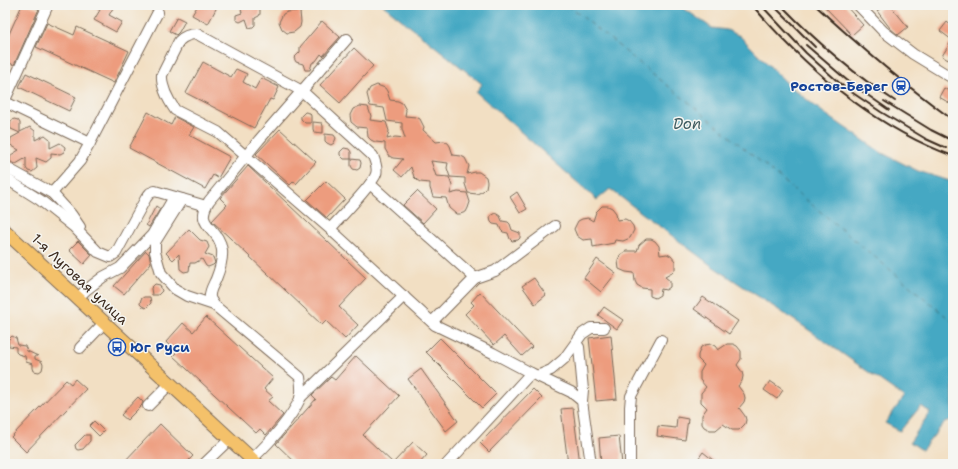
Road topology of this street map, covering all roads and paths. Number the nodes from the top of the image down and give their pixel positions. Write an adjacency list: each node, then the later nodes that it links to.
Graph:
1 (48, 5): 7 (street)
2 (858, 5): 5 (street)
3 (158, 12): 8 (street)
4 (347, 39): 6 (street)
5 (949, 76)
6 (302, 90): 9 (street); 9 (street); 13 (street)
7 (5, 101): 8 (street)
8 (90, 143): 15 (street)
9 (246, 156): 17 (street); 19 (street)
10 (5, 167): 12 (street)
11 (5, 178): 14 (street)
12 (28, 180): 14 (street); 15 (street)
13 (370, 184): 19 (street); 22 (street)
14 (22, 189): 21 (street)
15 (52, 193): 21 (street)
16 (178, 198): 17 (street); 21 (street); 24 (street); 25 (street)
17 (206, 206): 25 (street)
18 (555, 226): 22 (street)
19 (330, 229): 23 (street)
20 (5, 231): 24 (main road, 1-я Луговая улица)
21 (93, 247)
22 (475, 278): 26 (street)
23 (404, 296): 26 (street); 34 (street)
24 (77, 299): 27 (main road, 1-я Луговая улица)
25 (214, 305): 34 (street)
26 (432, 322): 32 (street)
27 (104, 323): 31 (street); 33 (main road, 1-я Луговая улица)
28 (604, 328): 30 (street)
29 (661, 340): 42 (street)
30 (576, 344): 32 (street); 35 (street)
31 (80, 348)
32 (534, 375): 35 (street); 40 (street)
33 (170, 384): 36 (street); 37 (main road, 1-я Луговая улица)
34 (300, 398): 38 (street)
35 (582, 401): 41 (street)
36 (148, 406)
37 (230, 439): 38 (main road, 1-я Луговая улица); 39 (street)
38 (254, 462)
39 (205, 463)
40 (447, 464)
41 (591, 464)
42 (630, 464)

